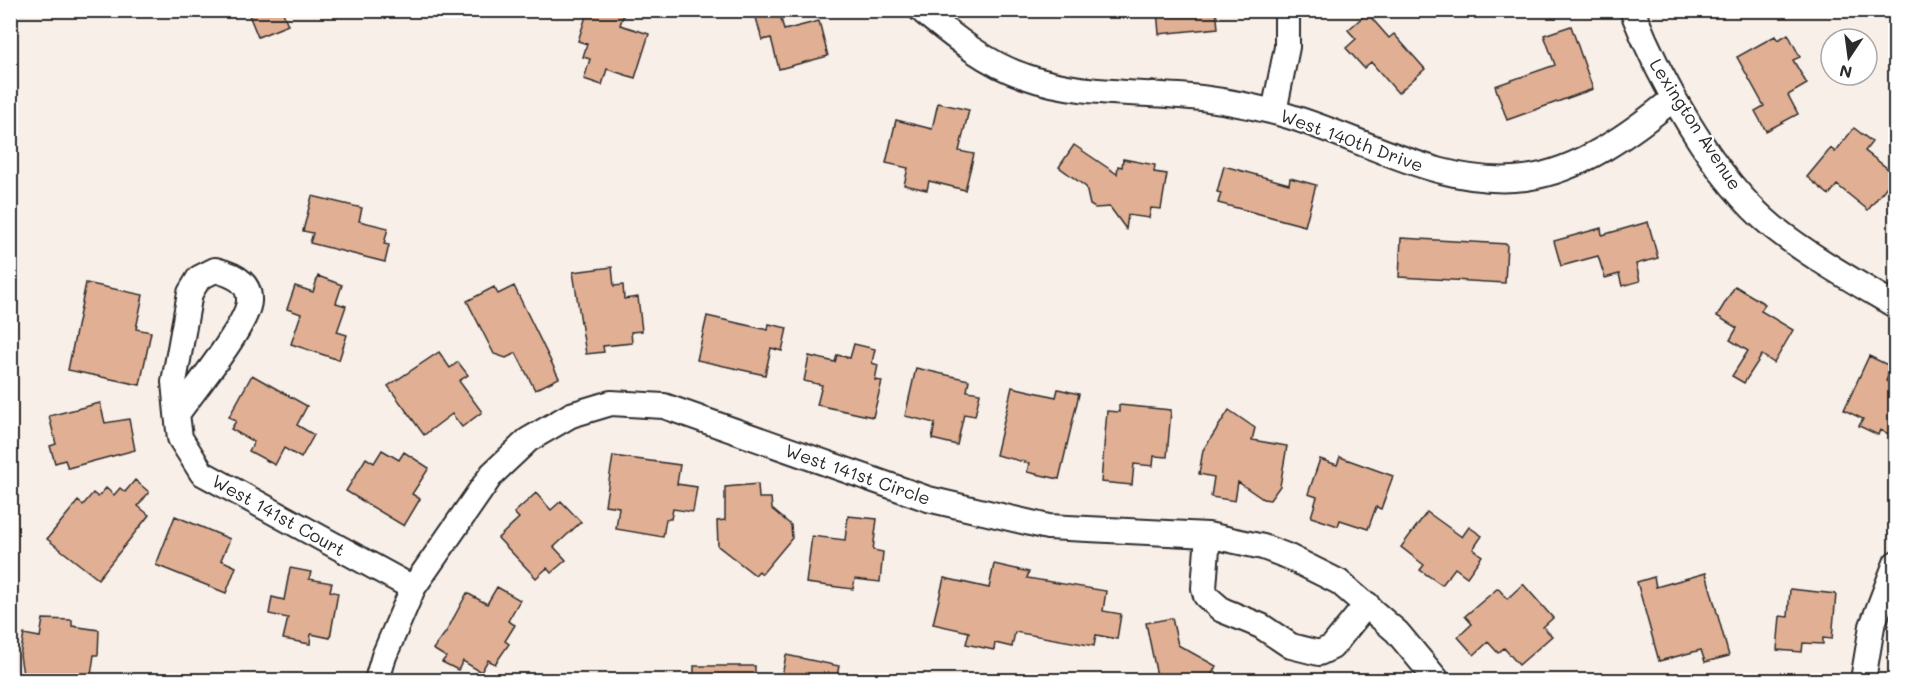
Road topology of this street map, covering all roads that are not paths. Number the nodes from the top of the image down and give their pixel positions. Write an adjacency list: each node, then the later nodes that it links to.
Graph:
1 (921, 10): 5 (street, West 140th Drive)
2 (1287, 10): 5 (street)
3 (1632, 10): 4 (street, Lexington Avenue)
4 (1674, 98): 5 (street, West 140th Drive); 6 (street, Lexington Avenue)
5 (1274, 112)
6 (1896, 306)
7 (177, 414): 7 (street, West 141st Court); 10 (street, West 141st Court)
8 (1208, 535): 10 (street, West 141st Circle); 11 (street, West 141st Circle); 11 (street)
9 (1896, 563): 14 (street)
10 (413, 588): 12 (street, West 141st Circle)
11 (1366, 604): 13 (street, West 141st Circle)
12 (377, 681)
13 (1437, 681)
14 (1863, 681)

